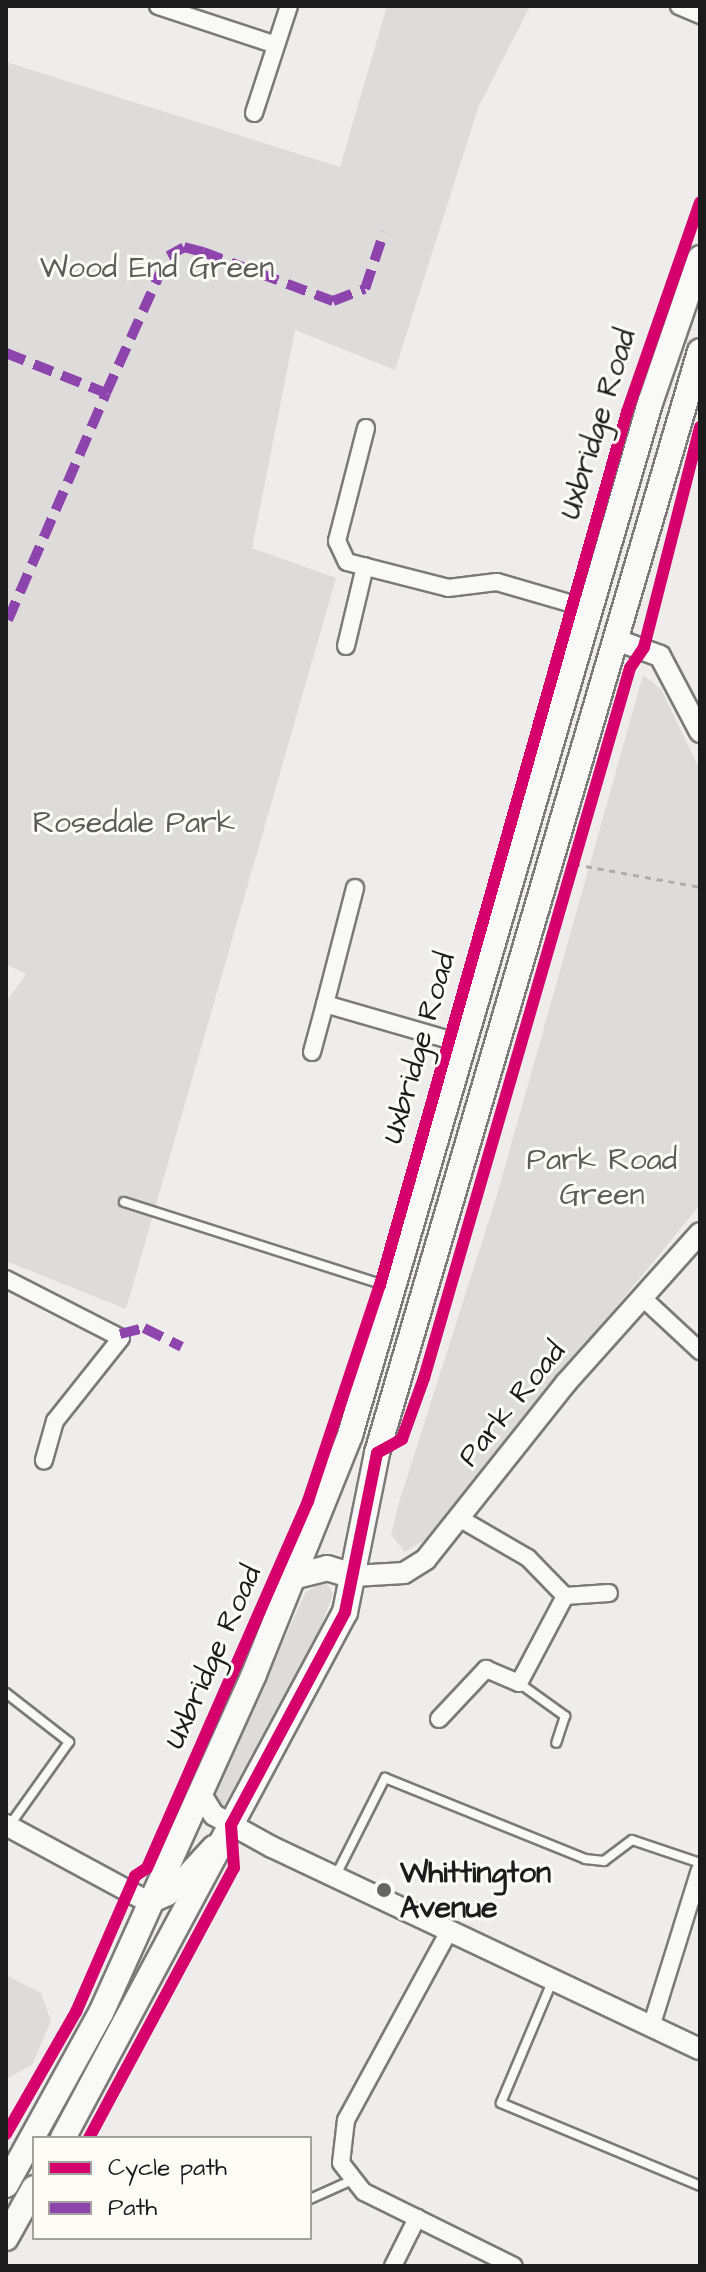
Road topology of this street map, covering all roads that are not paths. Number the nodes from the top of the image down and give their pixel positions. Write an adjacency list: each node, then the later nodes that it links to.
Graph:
1 (158, 6): 5 (street)
2 (289, 6): 5 (street)
3 (679, 6): 4 (street)
4 (700, 15)
5 (276, 45): 6 (street)
6 (254, 113)
7 (700, 258): 11 (main road, Uxbridge Road)
8 (700, 351): 12 (main road)
9 (366, 428): 10 (street)
10 (365, 566): 11 (street); 13 (street)
11 (590, 609): 18 (main road, Uxbridge Road)
12 (614, 639): 14 (street); 29 (main road)
13 (346, 646)
14 (692, 700): 15 (street)
15 (700, 732)
16 (355, 888): 17 (street)
17 (325, 1004): 18 (street); 19 (street)
18 (467, 1045): 23 (main road, Uxbridge Road)
19 (312, 1052)
20 (124, 1202): 23 (lane)
21 (700, 1233): 24 (street, Park Road)
22 (6, 1279): 26 (street)
23 (398, 1288): 28 (main road, Uxbridge Road)
24 (643, 1298): 25 (street); 27 (street, Park Road)
25 (700, 1351)
26 (44, 1460)
27 (459, 1518): 29 (street, Park Road); 31 (street)
28 (296, 1576): 29 (main road, Uxbridge Road); 36 (main road, Uxbridge Road)
29 (354, 1576): 37 (main road)
30 (609, 1593): 31 (street)
31 (565, 1596): 32 (street)
32 (519, 1683): 34 (street); 35 (lane)
33 (6, 1693): 38 (lane)
34 (439, 1719)
35 (556, 1743)
36 (200, 1793): 37 (street); 42 (main road, Uxbridge Road)
37 (231, 1825): 41 (street); 42 (street); 48 (main road)
38 (8, 1826): 42 (street)
39 (700, 1863): 41 (lane)
40 (700, 1870): 45 (street)
41 (335, 1879): 43 (street)
42 (150, 1903): 47 (main road, Uxbridge Road)
43 (448, 1933): 44 (street); 50 (street)
44 (552, 1982): 45 (street); 52 (lane)
45 (651, 2027): 46 (street)
46 (700, 2049)
47 (33, 2136)
48 (64, 2136)
49 (32, 2138): 51 (main road, Uxbridge Road)
50 (350, 2181): 54 (lane); 55 (street)
51 (6, 2185)
52 (700, 2186)
53 (32, 2192): 56 (main road)
54 (312, 2198)
55 (417, 2218): 57 (street); 58 (street)
56 (6, 2238)
57 (393, 2266)
58 (514, 2266)

